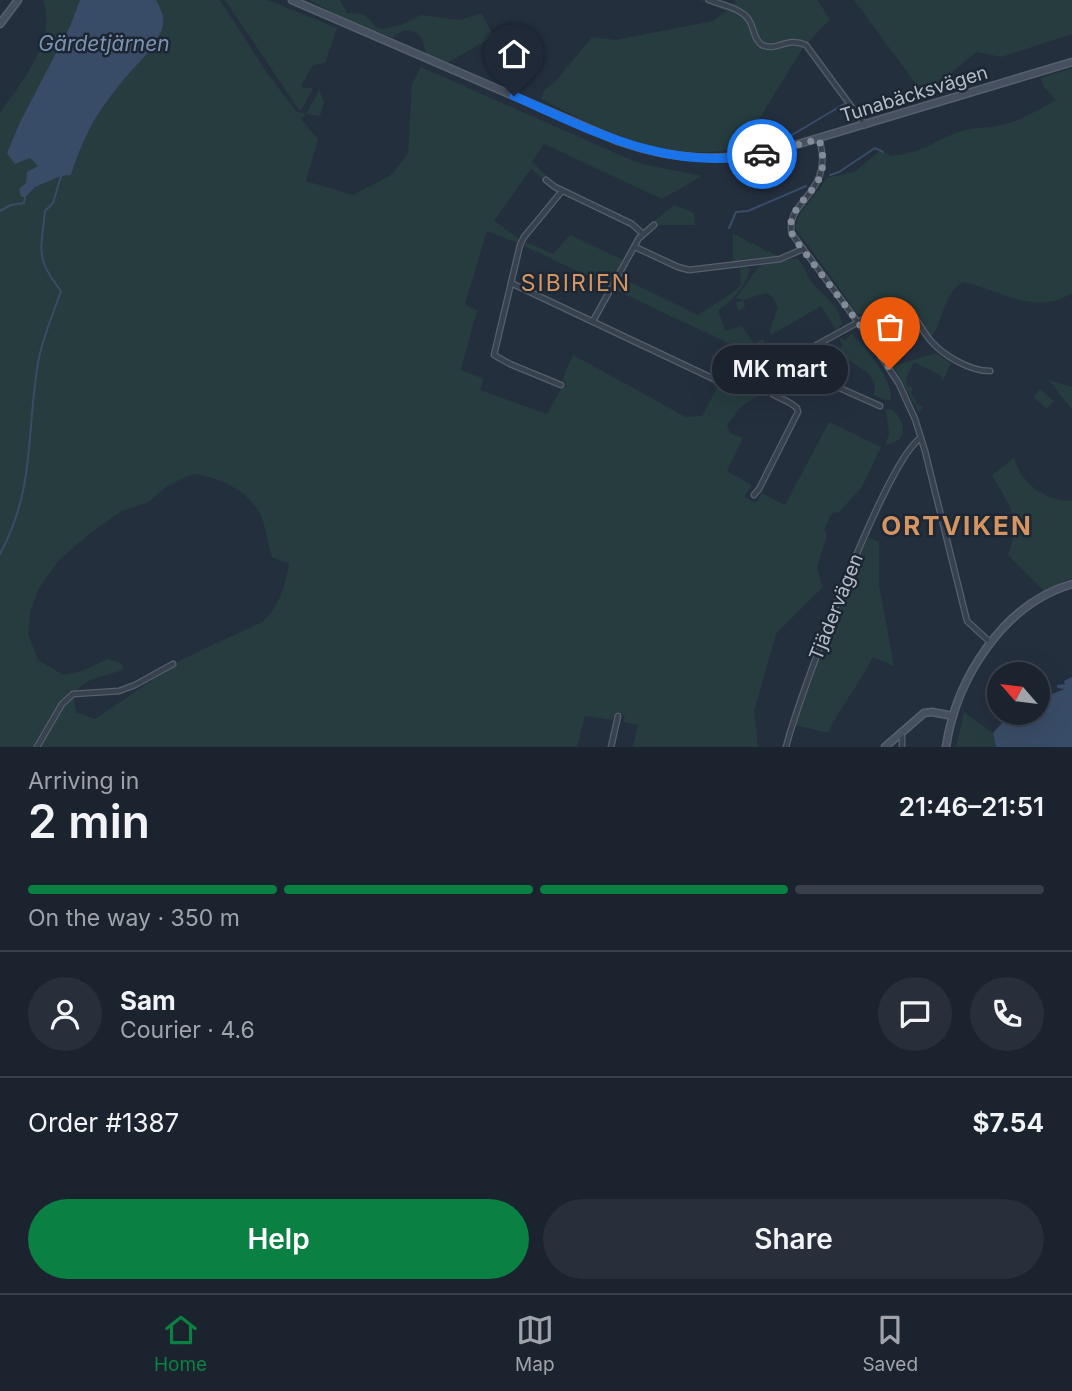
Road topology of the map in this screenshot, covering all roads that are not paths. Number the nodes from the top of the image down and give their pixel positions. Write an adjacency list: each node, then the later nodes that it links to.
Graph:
1 (18, 0): 4 (street)
2 (292, 0): 7 (street, Tunabäcksvägen)
3 (709, 0): 6 (street)
4 (0, 24)
5 (1072, 62): 6 (street, Tunabäcksvägen)
6 (865, 125): 7 (street, Tunabäcksvägen)
7 (819, 139): 13 (street)
8 (546, 180): 9 (street)
9 (562, 191): 11 (street); 14 (street)
10 (654, 225): 11 (street)
11 (643, 233): 12 (street)
12 (635, 247): 13 (street); 15 (street)
13 (803, 249): 16 (street)
14 (510, 283): 15 (street); 20 (street)
15 (593, 321): 19 (street)
16 (857, 321): 17 (street); 18 (street); 22 (street)
17 (795, 356): 19 (street); 21 (street)
18 (990, 371)
19 (758, 377): 23 (street)
20 (561, 385)
21 (880, 406)
22 (922, 438): 25 (street); 32 (street, Tjädervägen)
23 (754, 495)
24 (1072, 584): 25 (street)
25 (991, 643): 28 (street)
26 (173, 664): 30 (street)
27 (618, 716): 31 (street)
28 (953, 716): 29 (street); 35 (street)
29 (902, 732): 33 (street); 34 (street)
30 (37, 747)
31 (611, 747)
32 (786, 747)
33 (885, 747)
34 (902, 747)
35 (946, 747)

